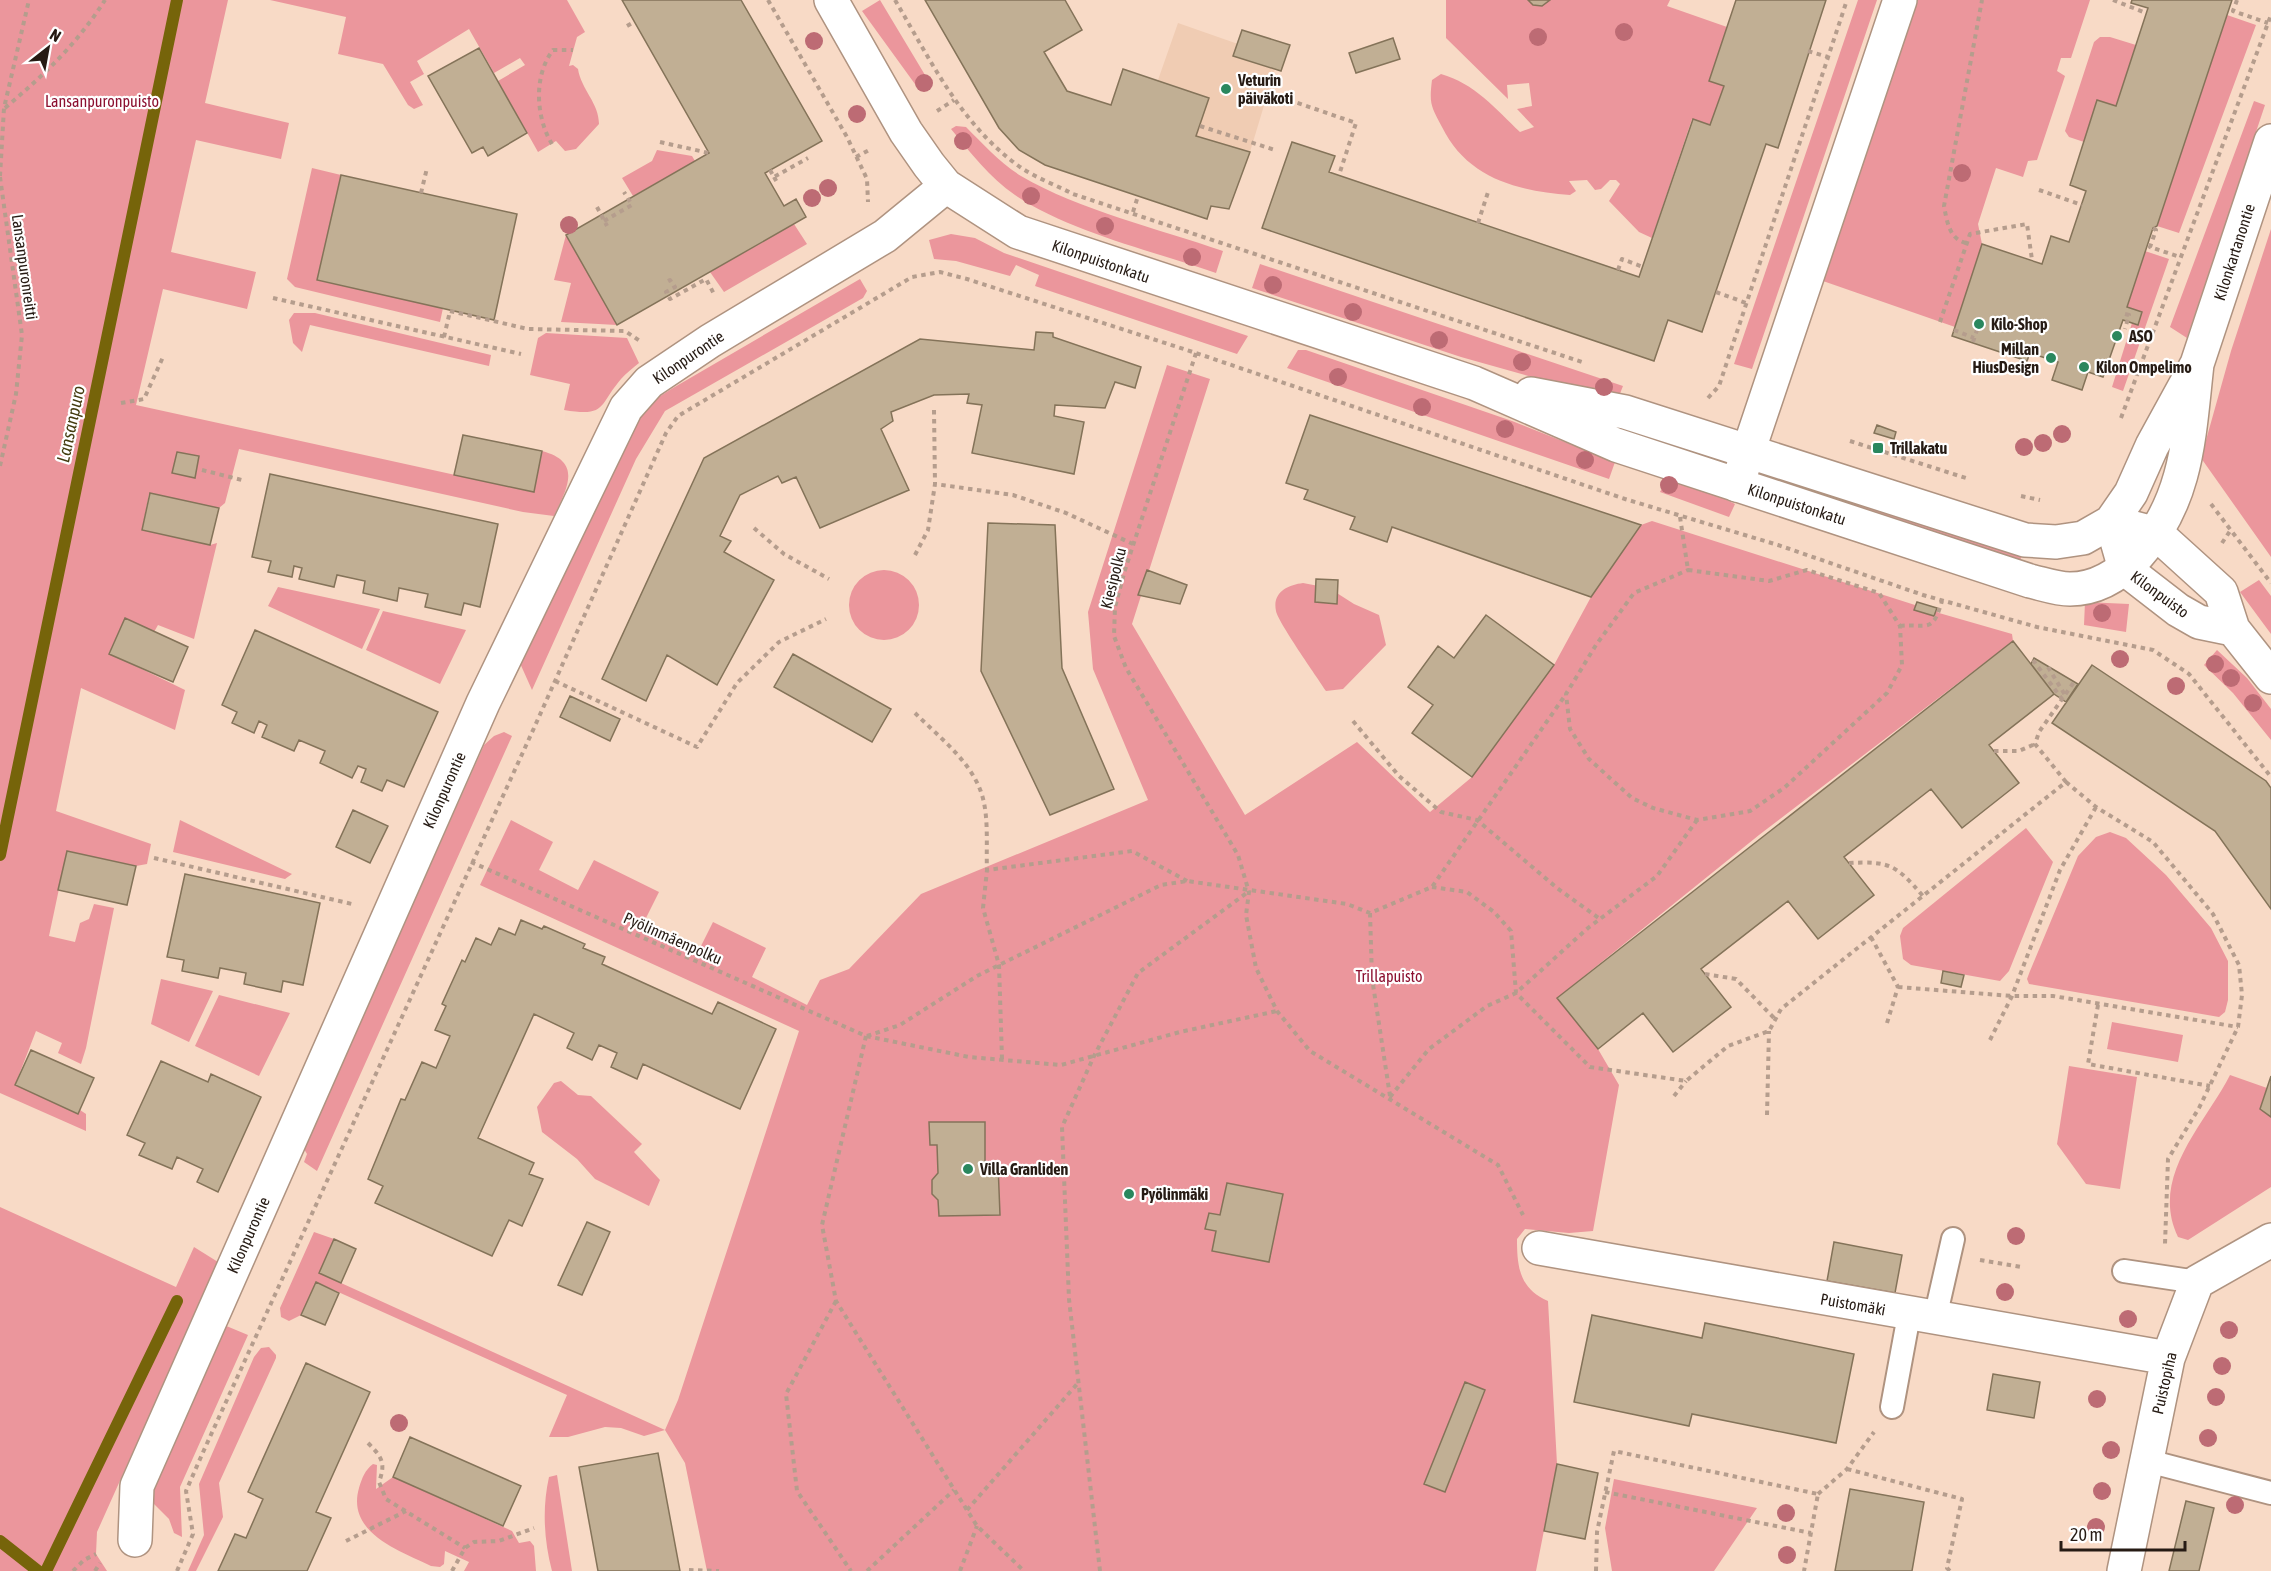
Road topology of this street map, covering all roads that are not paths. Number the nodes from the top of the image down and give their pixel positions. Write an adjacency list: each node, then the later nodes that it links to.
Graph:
1 (831, 0): 4 (street, Kilonpuistonkatu)
2 (1900, 0): 7 (street)
3 (2271, 141): 5 (street, Kilonkartanontie)
4 (946, 186): 6 (street, Kilonpuistonkatu); 24 (street, Kilonpurontie)
5 (2197, 364): 9 (street, Kilonkartanontie); 10 (street, Kilonkartanontie)
6 (1474, 383): 7 (street, Kilonpuistonkatu); 8 (street, Kilonpuistonkatu)
7 (1748, 451): 8 (street); 9 (street, Kilonpuistonkatu)
8 (1737, 485): 11 (street, Kilonpuistonkatu)
9 (2111, 522): 10 (street); 11 (street, Kilonpuisto)
10 (2157, 534): 11 (street, Kilonkartanontie); 12 (street)
11 (2125, 569): 12 (street, Kilonpuisto)
12 (2233, 628): 13 (street)
13 (2271, 677)
14 (2271, 1240): 18 (street)
15 (1951, 1247): 19 (lane)
16 (1539, 1248): 19 (street, Puistomäki)
17 (2124, 1271): 18 (lane)
18 (2181, 1280): 20 (street, Puistopiha)
19 (1922, 1316): 20 (street, Puistomäki); 21 (lane)
20 (2168, 1358): 22 (street, Puistopiha)
21 (1892, 1407)
22 (2148, 1461): 23 (lane); 25 (street, Puistopiha)
23 (2271, 1493)
24 (135, 1540)
25 (2124, 1571)

